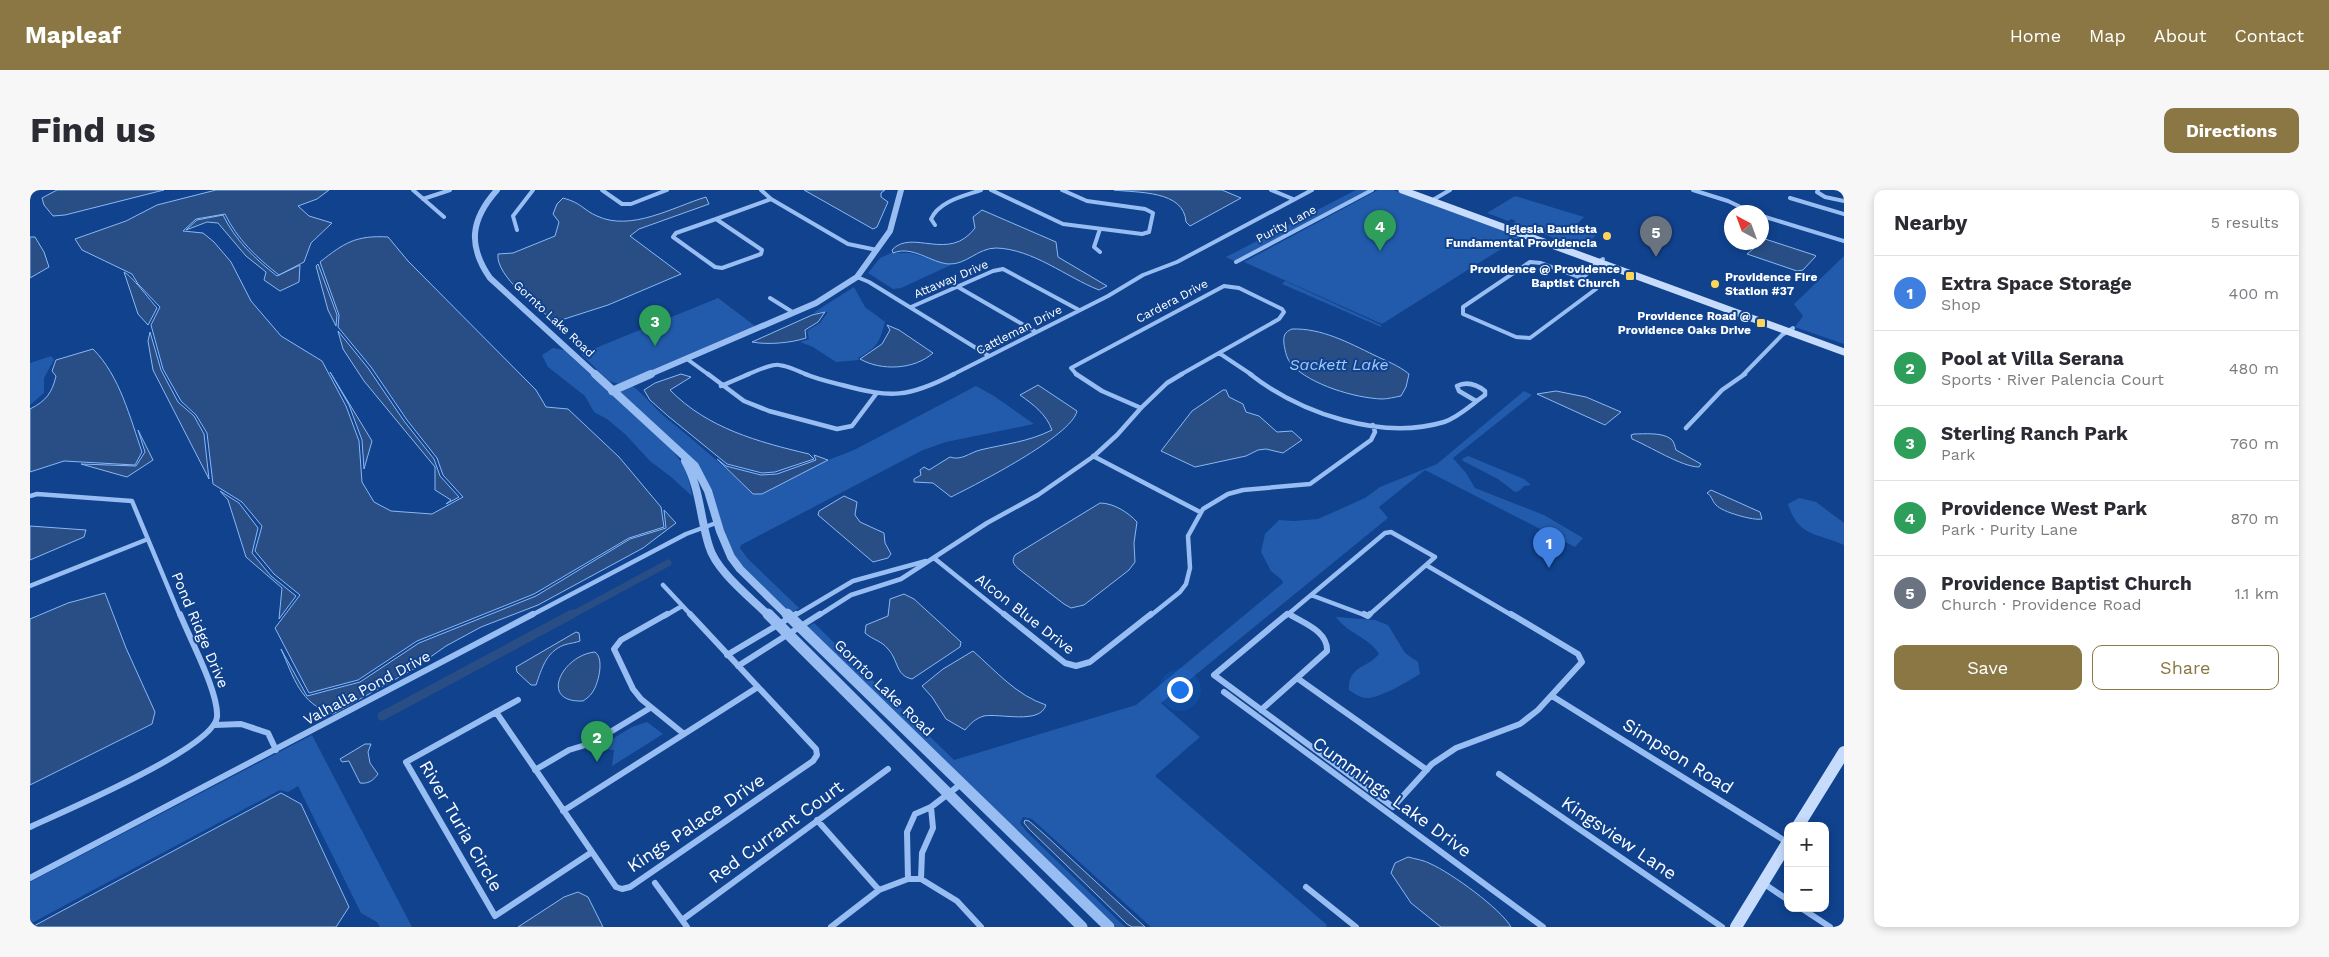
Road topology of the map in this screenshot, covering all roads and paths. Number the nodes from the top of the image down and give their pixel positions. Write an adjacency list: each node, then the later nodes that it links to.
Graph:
1 (413, 190): 21 (street)
2 (450, 190): 21 (street)
3 (497, 190): 55 (street, Gornto Lake Road)
4 (533, 190): 33 (street)
5 (602, 190): 6 (street)
6 (667, 190)
7 (761, 190): 22 (street)
8 (901, 190): 35 (street)
9 (982, 190): 31 (street)
10 (991, 190): 32 (street)
11 (1062, 190): 32 (street)
12 (1271, 190): 23 (street)
13 (1312, 190): 23 (street, Cattleman Drive)
14 (1372, 190): 38 (street, Purity Lane)
15 (1402, 190): 24 (main road)
16 (1414, 190): 24 (main road)
17 (1450, 190): 24 (street)
18 (1693, 190): 26 (street)
19 (1818, 190): 25 (street)
20 (1790, 198): 27 (street)
21 (424, 199): 28 (street)
22 (771, 199): 30 (street); 35 (street)
23 (1293, 199): 45 (street, Cattleman Drive)
24 (1433, 199): 37 (main road)
25 (1844, 201)
26 (1736, 205)
27 (1844, 214)
28 (444, 217)
29 (1769, 218): 34 (street)
30 (716, 219): 30 (street)
31 (935, 225)
32 (1100, 229): 36 (street)
33 (517, 230)
34 (1844, 240)
35 (877, 250): 40 (street)
36 (1100, 252)
37 (1600, 261): 39 (street); 41 (street); 47 (main road)
38 (1236, 262)
39 (1577, 276): 41 (street); 41 (street)
40 (856, 277): 44 (street); 46 (street)
41 (1582, 278)
42 (958, 286): 44 (street, Attaway Drive); 45 (street, Attaway Drive); 48 (street)
43 (770, 298): 46 (street)
44 (911, 306): 52 (street)
45 (1079, 310): 48 (street, Cattleman Drive)
46 (794, 313): 53 (street)
47 (1790, 329): 49 (main road); 50 (main road); 60 (street)
48 (1036, 332): 52 (street, Cattleman Drive)
49 (1844, 346)
50 (1844, 352)
51 (1219, 353): 58 (street, Cardera Drive); 58 (street, Cardera Drive); 59 (street)
52 (989, 356): 56 (street, Cattleman Drive)
53 (687, 359): 54 (street); 55 (street)
54 (721, 386): 56 (street, Cattleman Drive); 56 (street)
55 (612, 391): 61 (street, Gornto Lake Road)
56 (876, 394)
57 (1476, 401): 57 (street); 59 (street)
58 (1141, 408): 62 (street, Cardera Drive)
59 (1373, 425): 64 (street)
60 (1686, 428)
61 (674, 447): 65 (street, Gornto Lake Road); 66 (street, Gornto Lake Road)
62 (1093, 456): 64 (street); 68 (street, Cardera Drive)
63 (30, 496): 67 (street, Pond Ridge Drive)
64 (1200, 512): 68 (street, Alcon Blue Drive)
65 (716, 523): 66 (street, Valhalla Pond Drive); 77 (street, Gornto Lake Road)
66 (703, 526): 78 (street, Gornto Lake Road); 93 (street, Valhalla Pond Drive)
67 (148, 539): 73 (street); 91 (street, Pond Ridge Drive)
68 (934, 558): 70 (street, Cardera Drive); 71 (street, Cardera Drive)
69 (1426, 565): 74 (street); 74 (street); 86 (street)
70 (885, 574): 71 (street); 77 (street, Cardera Drive)
71 (891, 583): 79 (street, Cardera Drive)
72 (663, 585): 75 (street, Kings Palace Drive)
73 (30, 586)
74 (1311, 595): 76 (street)
75 (682, 606): 81 (street, Kings Palace Drive); 88 (street)
76 (1288, 614): 83 (street); 89 (street)
77 (790, 617): 78 (street); 79 (street, Gornto Lake Road)
78 (778, 625): 80 (street, Gornto Lake Road); 81 (street)
79 (800, 627): 80 (street); 99 (street, Gornto Lake Road)
80 (788, 635): 82 (street); 100 (street, Gornto Lake Road)
81 (727, 655): 82 (street, Kings Palace Drive)
82 (738, 666): 84 (street, Kings Palace Drive)
83 (1296, 678): 89 (street); 97 (street)
84 (758, 688): 92 (street); 108 (street, Kings Palace Drive)
85 (1224, 692): 125 (street, Cummings Lake Drive)
86 (1552, 696): 97 (street); 106 (street, Simpson Road)
87 (518, 700): 90 (street, River Turia Circle)
88 (650, 708): 92 (street); 96 (street)
89 (1261, 710): 97 (street)
90 (496, 712): 96 (street, Kings Palace Drive); 108 (street, River Turia Circle)
91 (215, 725): 93 (street); 105 (street)
92 (684, 734): 102 (street)
93 (276, 750): 109 (street, Valhalla Pond Drive)
94 (1844, 752): 104 (main road)
95 (888, 769): 103 (street, Red Currant Court)
96 (535, 770): 102 (street, Kings Palace Drive)
97 (1427, 770)
98 (1499, 774): 126 (street, Kingsview Lane)
99 (961, 784): 100 (street); 123 (street, Gornto Lake Road)
100 (948, 795): 101 (street); 122 (street, Gornto Lake Road)
101 (931, 807): 110 (street); 111 (street)
102 (563, 810): 108 (street, Kings Palace Drive)
103 (818, 820): 115 (street); 118 (street, Red Currant Court)
104 (1800, 822)
105 (30, 827)
106 (1784, 840)
107 (1784, 847): 113 (main road)
108 (592, 852)
109 (30, 878)
110 (908, 879): 111 (street); 115 (street)
111 (921, 879): 121 (street)
112 (655, 883): 118 (street)
113 (1762, 883): 116 (street); 127 (main road)
114 (1306, 887): 124 (street)
115 (879, 890): 120 (street)
116 (1784, 897)
117 (1807, 912): 128 (street)
118 (682, 920): 119 (street)
119 (687, 927)
120 (832, 927)
121 (981, 927)
122 (1082, 927)
123 (1109, 927)
124 (1356, 927)
125 (1543, 927)
126 (1722, 927)
127 (1736, 927)
128 (1830, 927)

